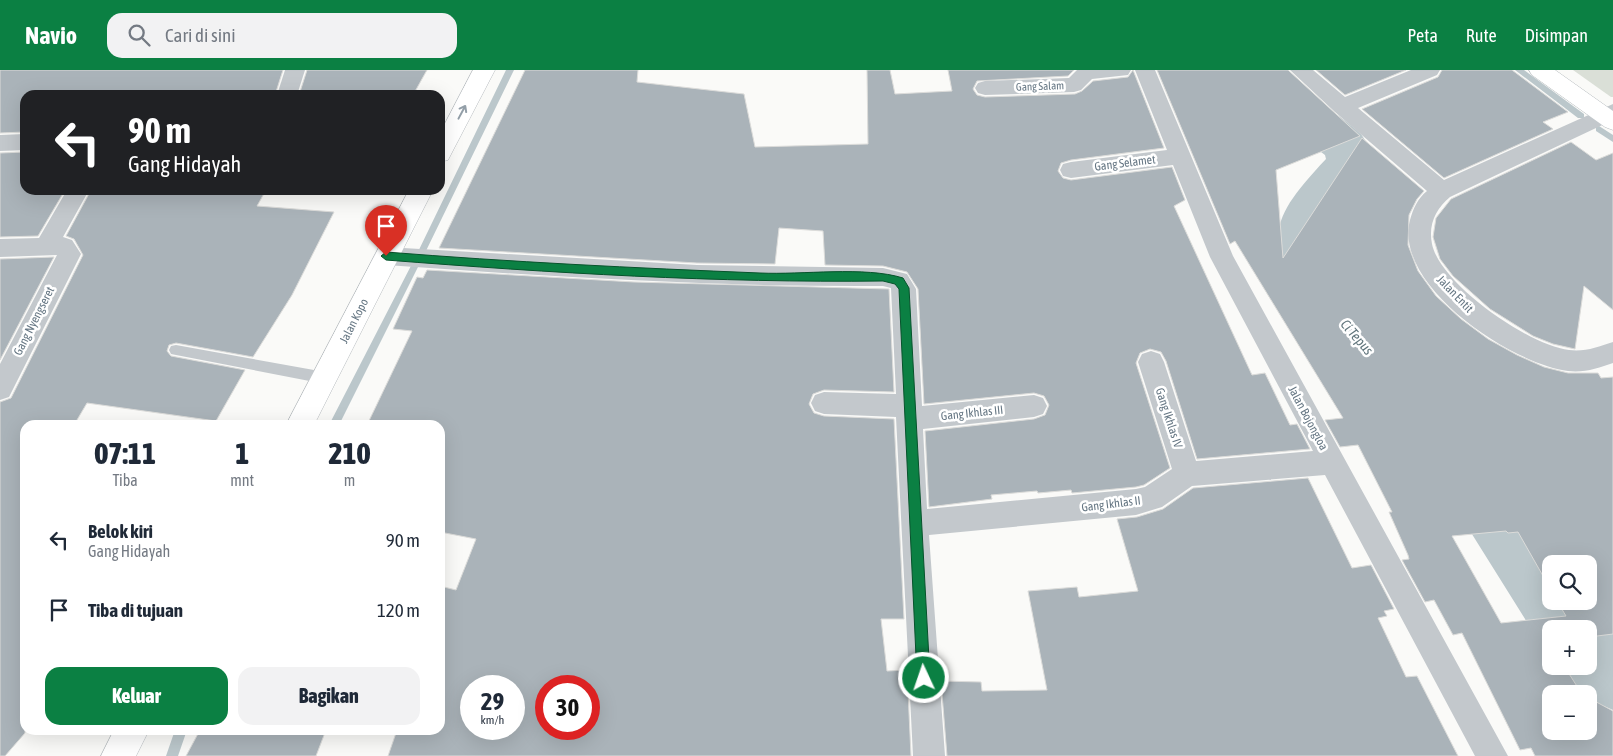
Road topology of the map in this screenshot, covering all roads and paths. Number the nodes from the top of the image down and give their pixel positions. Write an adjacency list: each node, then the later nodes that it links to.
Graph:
1 (295, 70): 9 (street)
2 (484, 70): 14 (main road, one-way to 2)
3 (1121, 70): 8 (street, Gang Salam)
4 (1145, 70): 15 (street, Jalan Bojongloa)
5 (1300, 70): 10 (street)
6 (1430, 70): 10 (street)
7 (1540, 70): 11 (main road)
8 (985, 88)
9 (289, 90)
10 (1342, 107): 17 (street)
11 (1610, 117): 17 (street, Jalan Entit)
12 (20, 142): 13 (street)
13 (0, 143)
14 (445, 144)
15 (1179, 156): 16 (street, Gang Selamet); 32 (street, Jalan Bojongloa)
16 (1071, 170)
17 (1442, 191): 24 (street, Jalan Entit)
18 (76, 195): 21 (street, Gang Nyengseret)
19 (418, 195): 22 (main road, Jalan Kopo)
20 (0, 248): 21 (street)
21 (58, 249): 27 (street, Gang Nyengseret)
22 (386, 256): 26 (main road, Jalan Kopo); 30 (street)
23 (176, 350): 26 (lane)
24 (1613, 352)
25 (1151, 362): 33 (street, Gang Ikhlas IV)
26 (326, 378): 31 (main road, Jalan Kopo)
27 (0, 389)
28 (824, 403): 30 (street, Gang Ikhlas III)
29 (1034, 406): 30 (street, Gang Ikhlas III)
30 (910, 412): 34 (street)
31 (303, 420)
32 (1331, 462): 33 (street, Gang Ikhlas II); 38 (street, Jalan Bojongloa)
33 (1187, 474): 34 (street, Gang Ikhlas II)
34 (914, 523): 37 (street)
35 (129, 735): 36 (main road)
36 (118, 756)
37 (928, 756)
38 (1492, 756)

